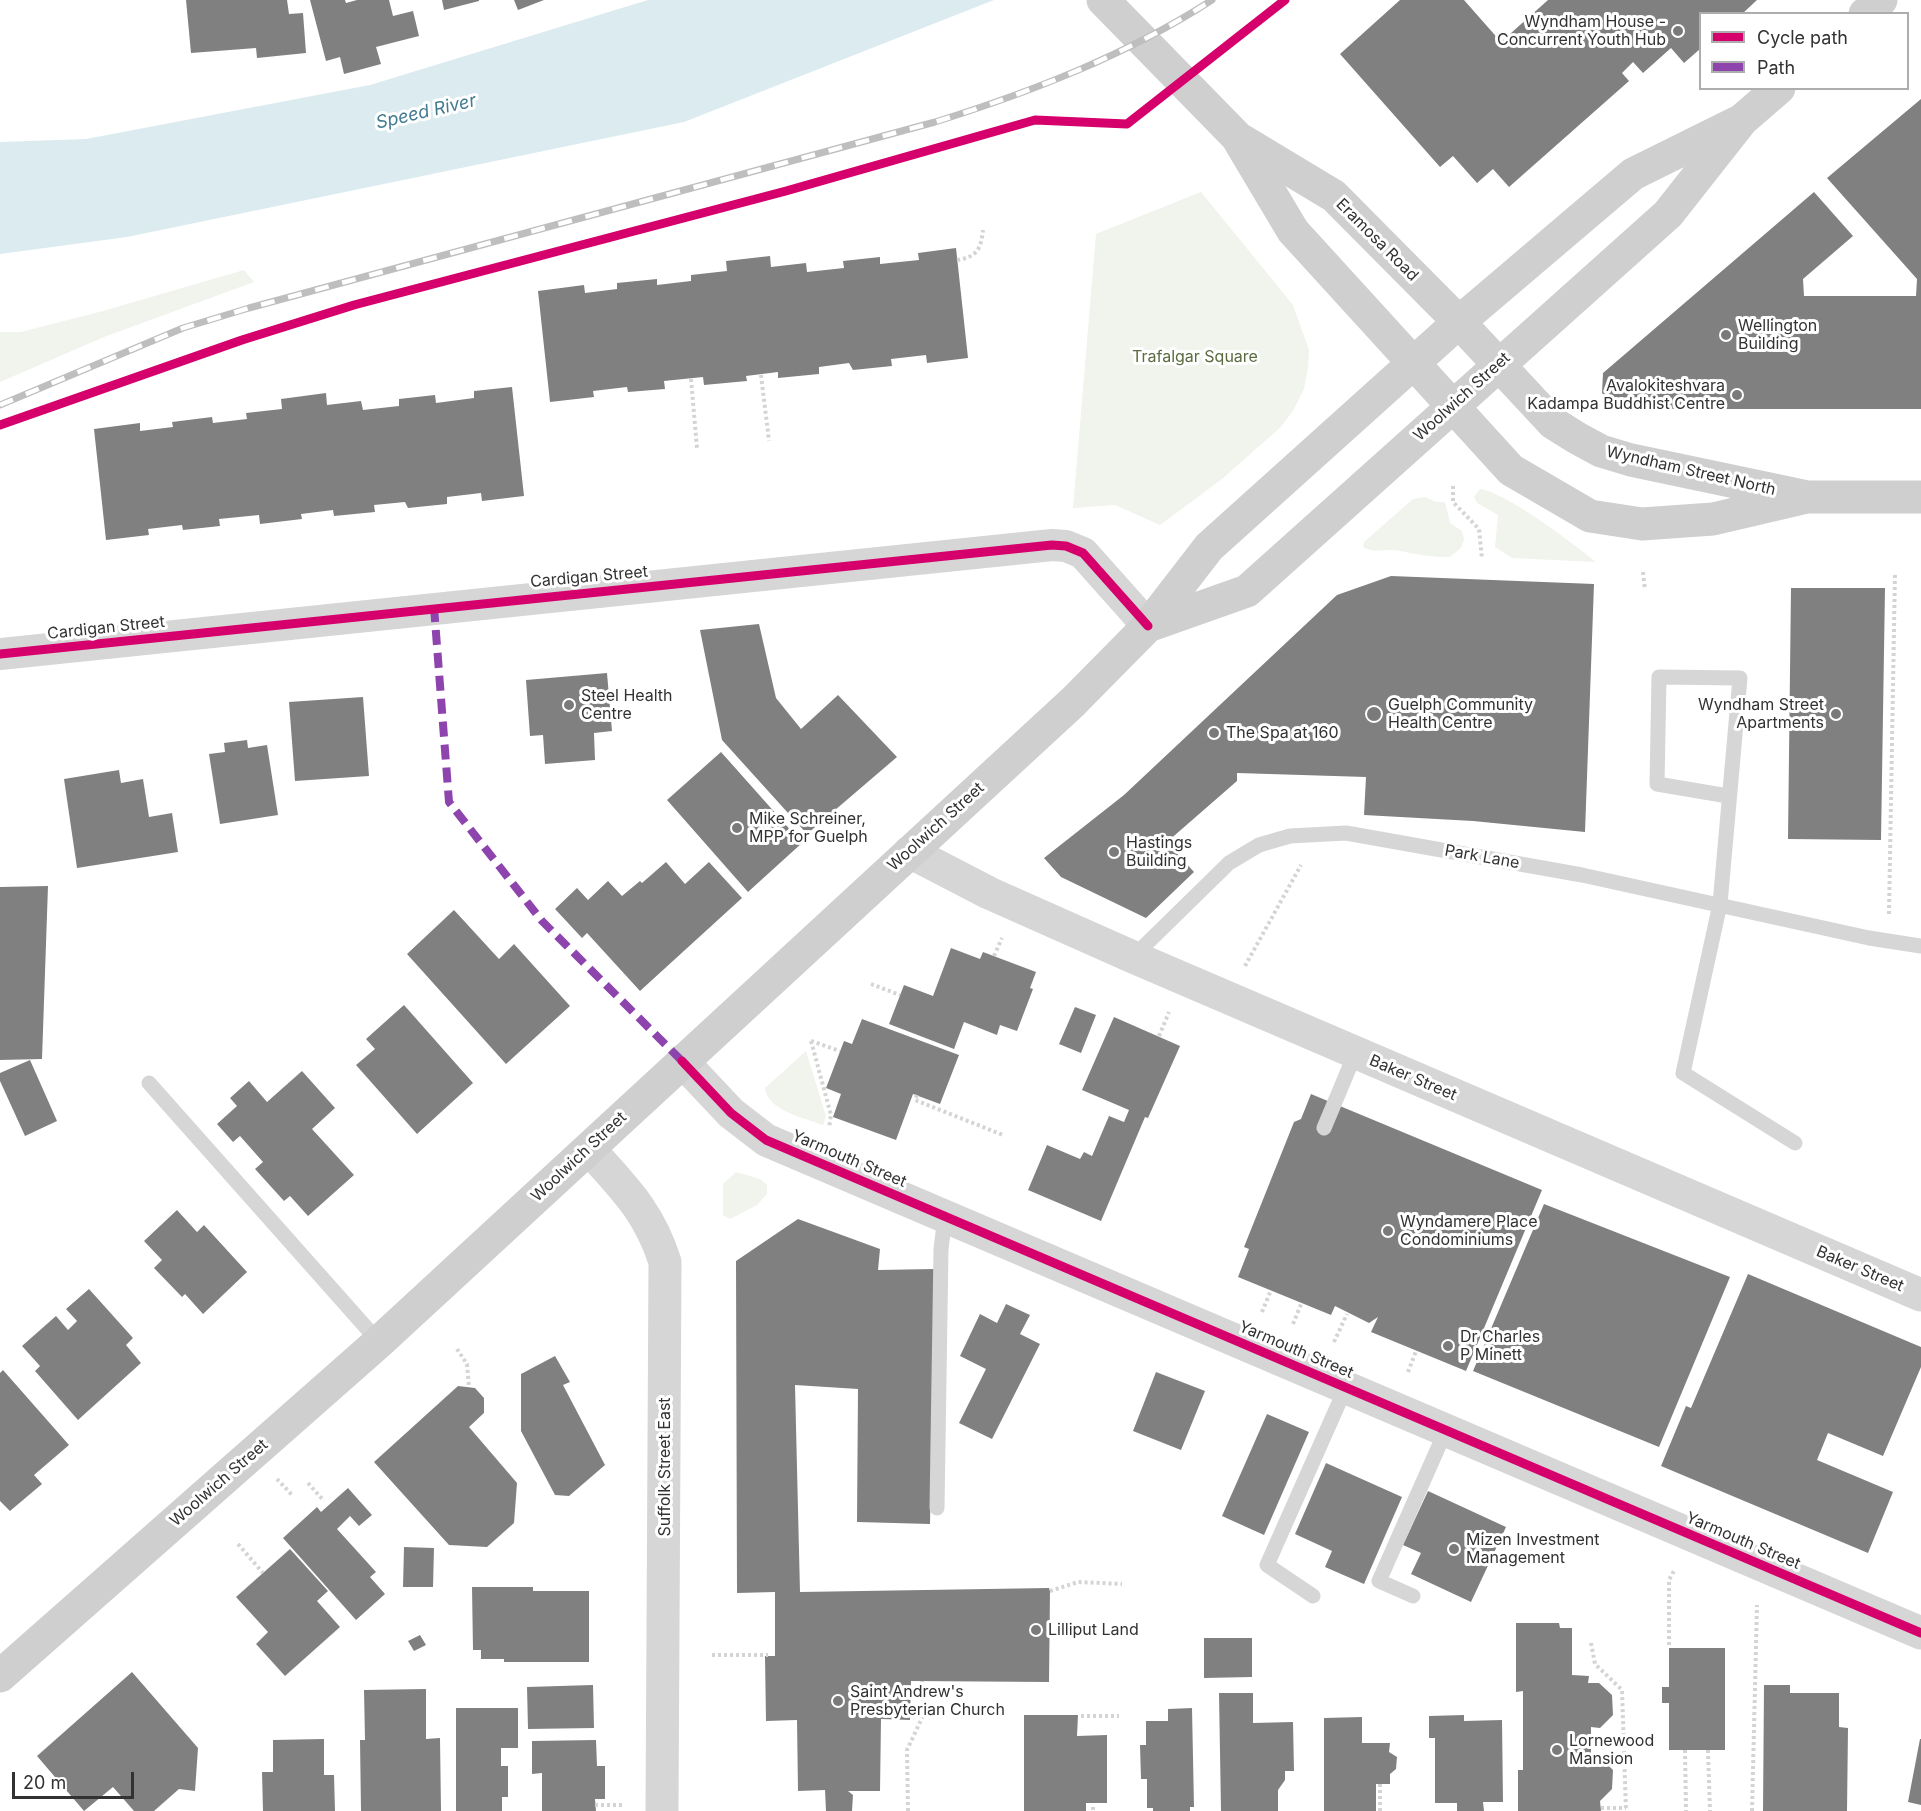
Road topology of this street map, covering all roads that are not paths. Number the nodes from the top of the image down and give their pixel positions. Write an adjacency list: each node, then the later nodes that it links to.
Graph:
1 (1103, 0): 6 (main road, Eramosa Road)
2 (1881, 0): 3 (main road)
3 (1867, 12)
4 (1777, 90): 5 (main road, Woolwich Street)
5 (1742, 120): 7 (main road, Woolwich Street); 9 (main road, Woolwich Street)
6 (1237, 137): 7 (main road, Eramosa Road); 8 (main road, Eramosa Road)
7 (1459, 322): 8 (main road, Woolwich Street); 9 (main road, Eramosa Road)
8 (1414, 364): 10 (main road, Wyndham Street North); 13 (main road, Woolwich Street)
9 (1498, 365): 10 (main road, Woolwich Street); 11 (main road, Wyndham Street North)
10 (1452, 406): 11 (main road, Wyndham Street North); 13 (main road, Woolwich Street)
11 (1807, 497): 12 (main road, Wyndham Street North)
12 (1921, 497)
13 (1148, 626): 14 (street, Cardigan Street); 16 (main road, Woolwich Street)
14 (0, 654)
15 (1728, 796): 15 (lane); 17 (lane)
16 (910, 852): 19 (street, Baker Street); 21 (main road, Woolwich Street)
17 (1720, 904): 18 (lane, Park Lane); 19 (lane, Park Lane); 24 (lane)
18 (1921, 946)
19 (1132, 957): 20 (street, Baker Street)
20 (1355, 1054): 23 (lane); 27 (street, Baker Street)
21 (682, 1060): 25 (main road, Woolwich Street); 26 (street, Yarmouth Street)
22 (149, 1083): 28 (lane)
23 (1324, 1128)
24 (1795, 1143)
25 (589, 1149): 28 (main road, Woolwich Street); 36 (street, Suffolk Street East)
26 (945, 1216): 29 (street, Yarmouth Street); 31 (lane)
27 (1921, 1295)
28 (379, 1342): 35 (main road, Woolwich Street)
29 (1346, 1388): 30 (street, Yarmouth Street); 32 (lane)
30 (1446, 1431): 33 (lane); 34 (street, Yarmouth Street)
31 (937, 1508)
32 (1313, 1596)
33 (1413, 1596)
34 (1921, 1633)
35 (0, 1676)
36 (647, 1808)

